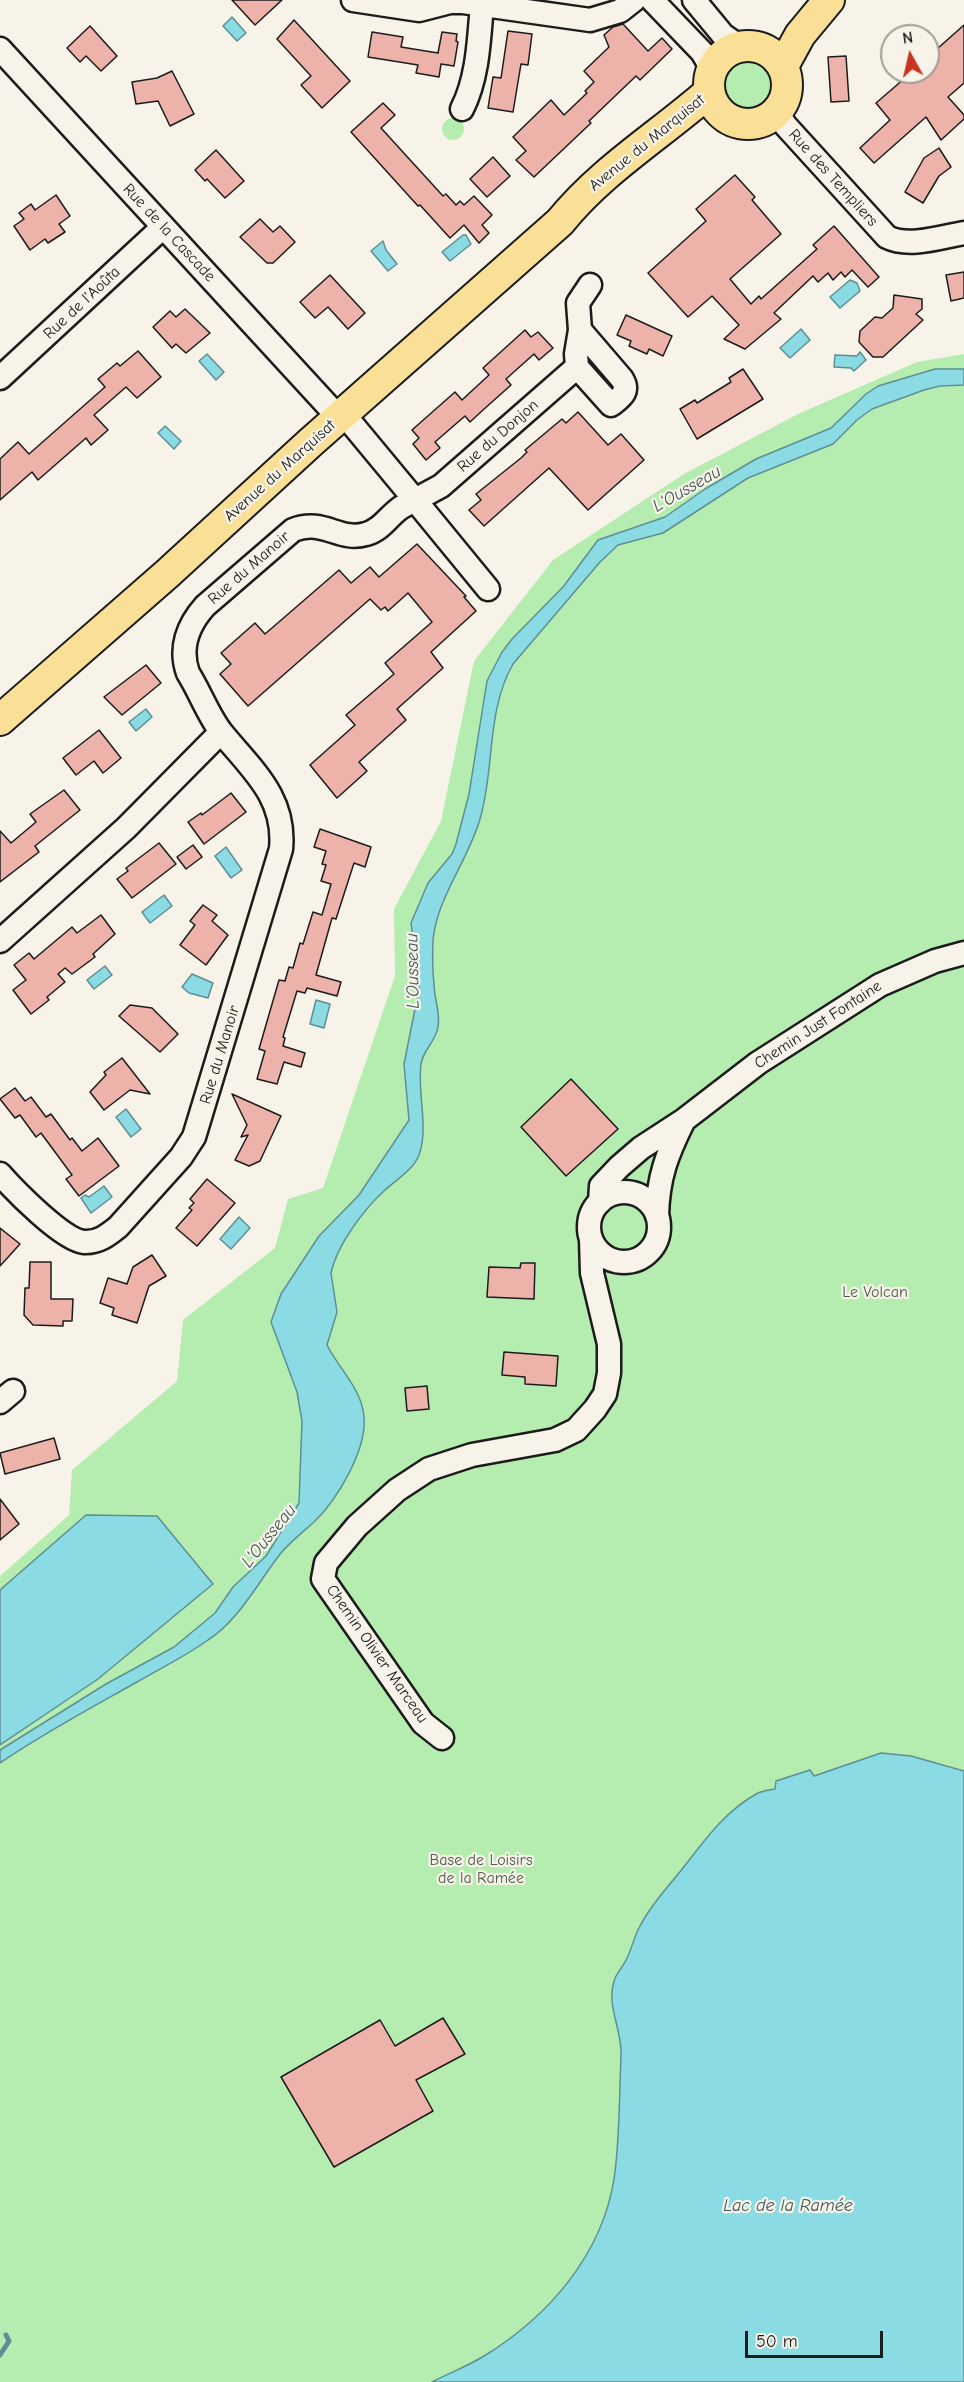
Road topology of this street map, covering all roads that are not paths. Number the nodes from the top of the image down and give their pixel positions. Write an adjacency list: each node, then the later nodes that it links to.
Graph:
1 (353, 0): 7 (street)
2 (634, 0): 7 (street)
3 (652, 0): 11 (street)
4 (694, 0): 8 (street)
5 (811, 0): 8 (main road)
6 (829, 0): 10 (main road)
7 (482, 4): 12 (street)
8 (746, 46): 10 (main road); 11 (main road)
9 (0, 49): 16 (street, Rue de la Cascade)
10 (783, 66): 13 (main road)
11 (711, 80): 14 (main road); 15 (main road, Avenue du Marquisat)
12 (462, 110)
13 (776, 112): 14 (main road); 17 (street, Rue des Templiers)
14 (729, 119): 15 (main road, Avenue du Marquisat)
15 (560, 222): 22 (main road, Avenue du Marquisat)
16 (163, 227): 21 (street, Rue de l'Aoûta); 22 (street, Rue de la Cascade)
17 (964, 233)
18 (590, 285): 19 (street)
19 (580, 330): 20 (street); 20 (street)
20 (577, 367): 23 (street, Rue du Donjon)
21 (0, 378)
22 (340, 416): 23 (street); 25 (main road, Avenue du Marquisat)
23 (415, 500): 24 (street); 26 (street, Rue du Manoir)
24 (488, 589)
25 (0, 720)
26 (221, 732): 27 (street); 30 (street, Rue du Manoir)
27 (0, 941)
28 (964, 953): 29 (street, Chemin Just Fontaine)
29 (684, 1120): 31 (street, Chemin Just Fontaine); 32 (street, Chemin Just Fontaine)
30 (0, 1174)
31 (600, 1202): 32 (street); 33 (street)
32 (657, 1216): 34 (street)
33 (591, 1239): 34 (street); 35 (street, Chemin Olivier Marceau)
34 (631, 1262): 35 (street)
35 (599, 1305): 36 (street, Chemin Olivier Marceau)
36 (442, 1738)

